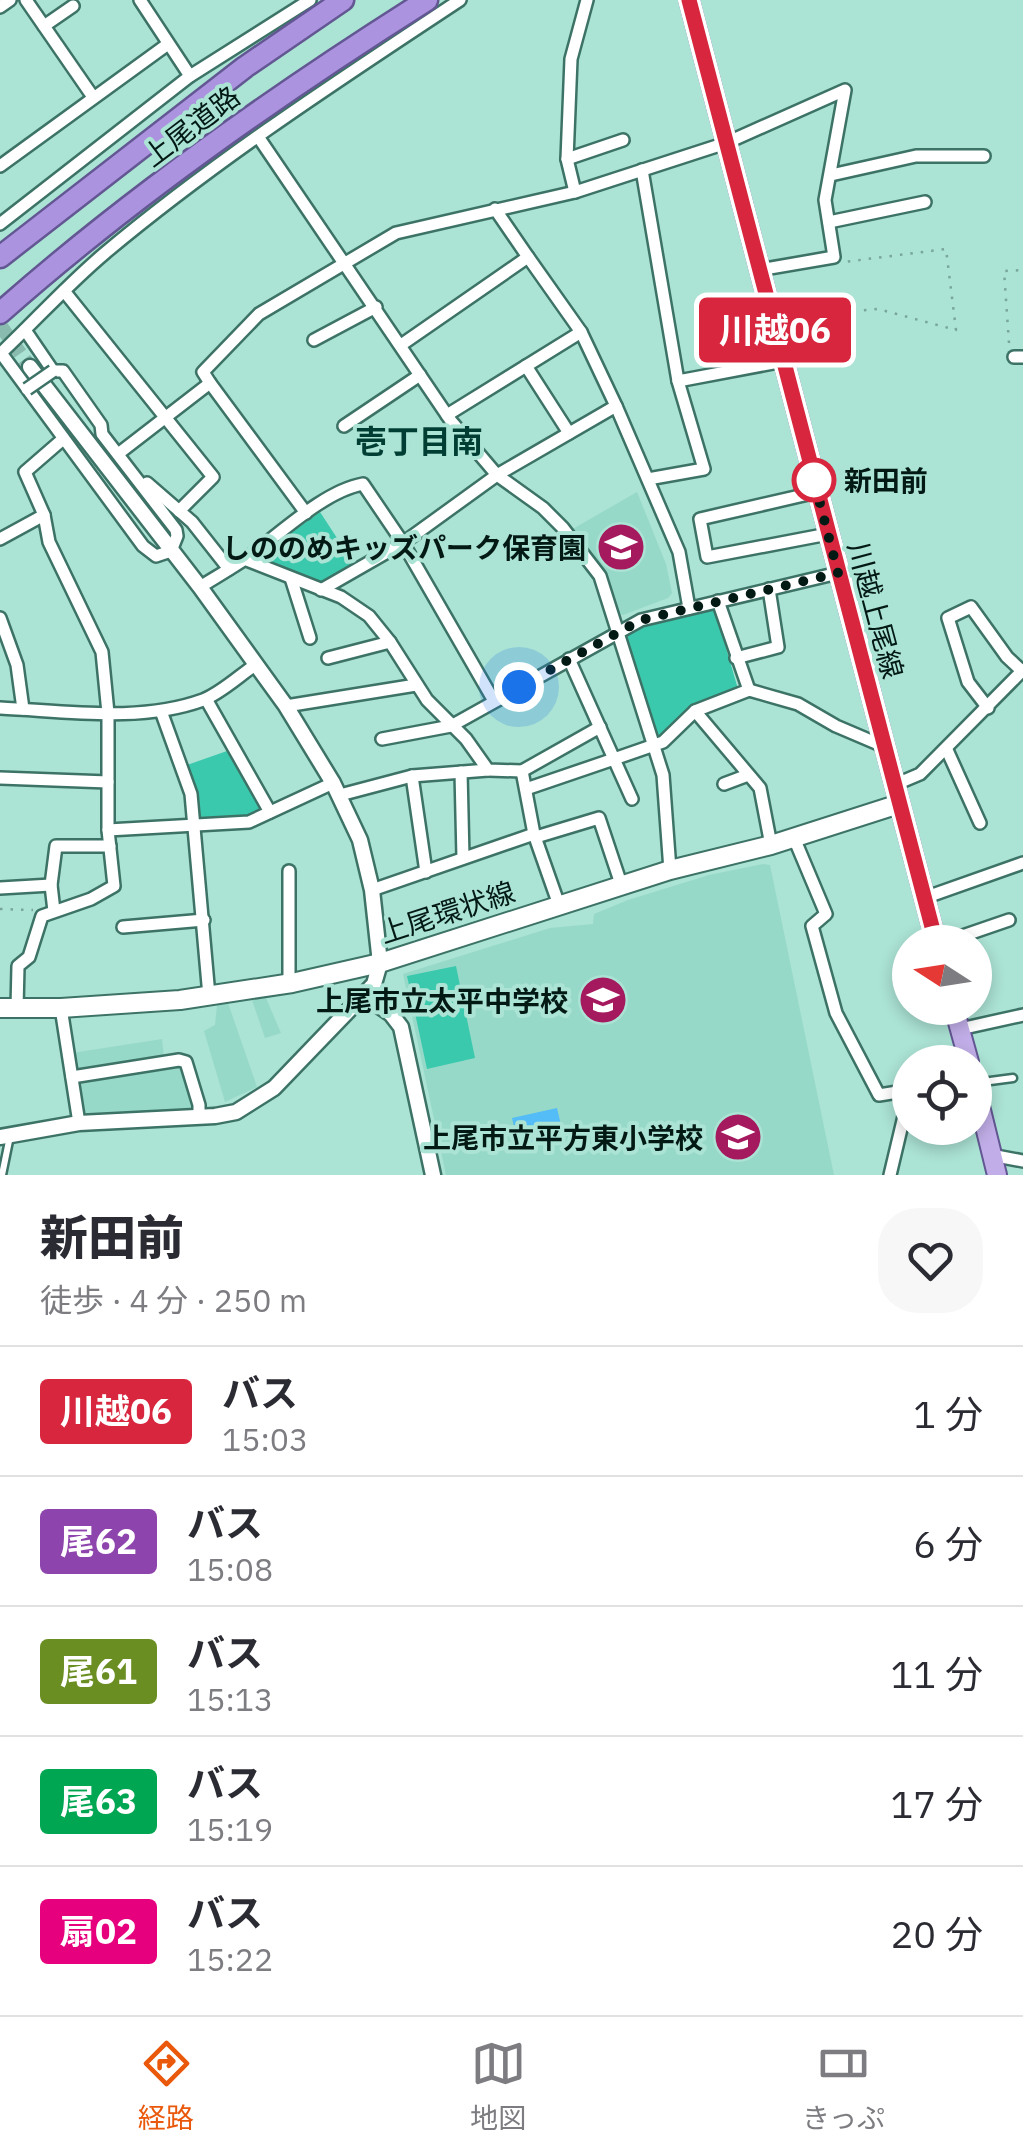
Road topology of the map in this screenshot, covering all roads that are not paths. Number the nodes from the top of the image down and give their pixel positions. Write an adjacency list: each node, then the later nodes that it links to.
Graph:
1 (10, 0): 11 (street)
2 (26, 0): 12 (street)
3 (310, 0): 14 (street)
4 (344, 0): 29 (highway, 上尾道路)
5 (427, 0): 35 (highway, 上尾道路)
6 (460, 0): 16 (street)
7 (587, 0): 20 (street)
8 (689, 0): 18 (main road, 川越上尾線)
9 (146, 2): 13 (street)
10 (74, 6): 12 (street)
11 (0, 7)
12 (44, 26): 15 (street)
13 (168, 44): 14 (street); 15 (street)
14 (190, 76): 28 (street)
15 (93, 97): 21 (street)
16 (259, 138): 31 (street); 33 (street)
17 (623, 140): 20 (street)
18 (726, 143): 22 (street); 23 (street); 32 (main road, 川越上尾線)
19 (984, 156): 23 (street)
20 (567, 159): 24 (street)
21 (0, 166)
22 (642, 170): 24 (street); 46 (street)
23 (830, 175): 27 (street)
24 (576, 192): 26 (street)
25 (925, 202): 27 (street)
26 (495, 210): 30 (street); 31 (street)
27 (829, 222): 32 (street)
28 (0, 224)
29 (0, 257)
30 (528, 257): 37 (street); 39 (street)
31 (345, 262): 34 (street); 47 (street)
32 (759, 270): 41 (main road, 川越上尾線)
33 (64, 291): 36 (street); 51 (street)
34 (376, 307): 38 (street); 39 (street)
35 (0, 313)
36 (25, 330): 40 (street); 44 (street)
37 (581, 332): 43 (street); 49 (street)
38 (314, 340)
39 (401, 345): 45 (street)
40 (0, 353): 48 (street)
41 (784, 361): 46 (street); 59 (main road, 川越上尾線)
42 (30, 366): 66 (street)
43 (526, 366): 50 (street); 53 (street)
44 (54, 372): 48 (street, bridge); 55 (street)
45 (420, 374): 50 (street); 52 (street)
46 (678, 381): 58 (street)
47 (210, 384): 51 (street); 61 (street)
48 (27, 389): 54 (street)
49 (616, 406): 53 (street); 58 (street)
50 (447, 415): 57 (street)
51 (166, 417): 55 (street); 60 (street)
52 (344, 426)
53 (569, 433): 57 (street)
54 (63, 439): 62 (street); 66 (street)
55 (118, 454): 56 (street)
56 (128, 468): 60 (street); 66 (street)
57 (497, 475): 65 (street); 77 (street)
58 (648, 479): 75 (street)
59 (817, 492): 63 (main road, 川越上尾線); 63 (street)
60 (179, 510): 68 (street)
61 (306, 513): 65 (street); 67 (street)
62 (44, 515): 64 (street); 95 (street)
63 (828, 534): 69 (main road, 川越上尾線)
64 (0, 539)
65 (402, 543): 73 (street); 88 (street)
66 (171, 550): 71 (street)
67 (244, 559): 68 (street); 70 (street)
68 (228, 569): 71 (street)
69 (838, 573): 72 (street); 100 (main road, 川越上尾線)
70 (291, 578): 73 (street); 78 (street)
71 (200, 587): 83 (street)
72 (768, 589): 74 (street); 81 (street)
73 (320, 590): 79 (street)
74 (718, 601): 75 (street); 81 (street)
75 (689, 608): 77 (street)
76 (0, 618): 92 (street)
77 (616, 632): 82 (street); 99 (street)
78 (310, 638)
79 (390, 642): 80 (street); 85 (street)
80 (328, 658)
81 (736, 658): 86 (street)
82 (568, 659): 88 (street); 97 (street)
83 (255, 665): 87 (street); 89 (street)
84 (1023, 671): 91 (street); 91 (street)
85 (416, 684): 89 (street); 96 (street)
86 (749, 690): 94 (street); 100 (street)
87 (206, 699): 93 (street); 116 (street)
88 (494, 701): 96 (street)
89 (286, 706): 112 (street)
90 (0, 708): 92 (street)
91 (988, 708): 101 (street)
92 (23, 710): 95 (street)
93 (161, 711): 95 (street); 118 (street)
94 (695, 711): 99 (street); 106 (street)
95 (108, 713): 109 (street)
96 (451, 726): 98 (street); 103 (street)
97 (600, 727): 102 (street); 104 (street)
98 (382, 739)
99 (656, 744): 102 (street); 126 (street)
100 (884, 746): 111 (main road, 川越上尾線)
101 (947, 750): 111 (street); 117 (street)
102 (614, 759): 113 (street); 114 (street)
103 (488, 770): 104 (street); 105 (street)
104 (522, 771): 113 (street)
105 (461, 772): 107 (street); 124 (street)
106 (748, 775): 110 (street); 122 (street)
107 (412, 776): 112 (street); 128 (street)
108 (0, 778): 109 (street)
109 (108, 782): 119 (street)
110 (724, 784)
111 (894, 785): 115 (main road, 川越上尾線)
112 (337, 789): 116 (street); 132 (street)
113 (526, 789): 120 (street)
114 (632, 799)
115 (900, 804): 121 (main road, 上尾環状線); 133 (main road, 川越上尾線)
116 (270, 812): 118 (street)
117 (980, 823)
118 (194, 828): 119 (street); 136 (street)
119 (108, 830): 123 (street)
120 (535, 836): 124 (street); 130 (street); 134 (street)
121 (794, 838): 122 (main road, 上尾環状線); 154 (street)
122 (770, 844): 126 (main road, 上尾環状線)
123 (110, 846): 129 (street); 135 (street)
124 (463, 858): 128 (street)
125 (1023, 863): 133 (street)
126 (670, 870): 130 (main road, 上尾環状線)
127 (289, 871): 142 (street)
128 (426, 872): 132 (street)
129 (51, 886): 131 (street); 135 (street)
130 (622, 887): 134 (main road, 上尾環状線)
131 (0, 888)
132 (372, 890): 141 (street)
133 (924, 898): 138 (main road, 川越上尾線)
134 (559, 905): 141 (main road, 上尾環状線)
135 (50, 912): 145 (street)
136 (204, 920): 139 (street); 143 (street)
137 (1009, 920): 140 (street)
138 (931, 925)
139 (123, 926)
140 (992, 926)
141 (380, 963): 142 (main road, 上尾環状線); 144 (street)
142 (289, 984): 143 (main road, 上尾環状線)
143 (210, 996): 146 (main road, 上尾環状線)
144 (365, 996): 155 (street); 163 (street)
145 (8, 1008): 146 (main road, 上尾環状線)
146 (61, 1008): 151 (street)
147 (1023, 1015): 149 (street)
148 (959, 1025): 149 (main road)
149 (960, 1030): 150 (main road)
150 (965, 1045)
151 (72, 1076): 155 (street); 156 (street)
152 (1013, 1078): 153 (lane)
153 (992, 1081)
154 (892, 1094)
155 (199, 1117): 156 (street)
156 (79, 1123): 157 (street)
157 (5, 1136): 162 (lane)
158 (897, 1145): 164 (street)
159 (989, 1145): 160 (main road)
160 (991, 1155): 161 (street); 165 (main road)
161 (1023, 1161)
162 (2, 1175)
163 (432, 1175)
164 (890, 1175)
165 (997, 1175)

